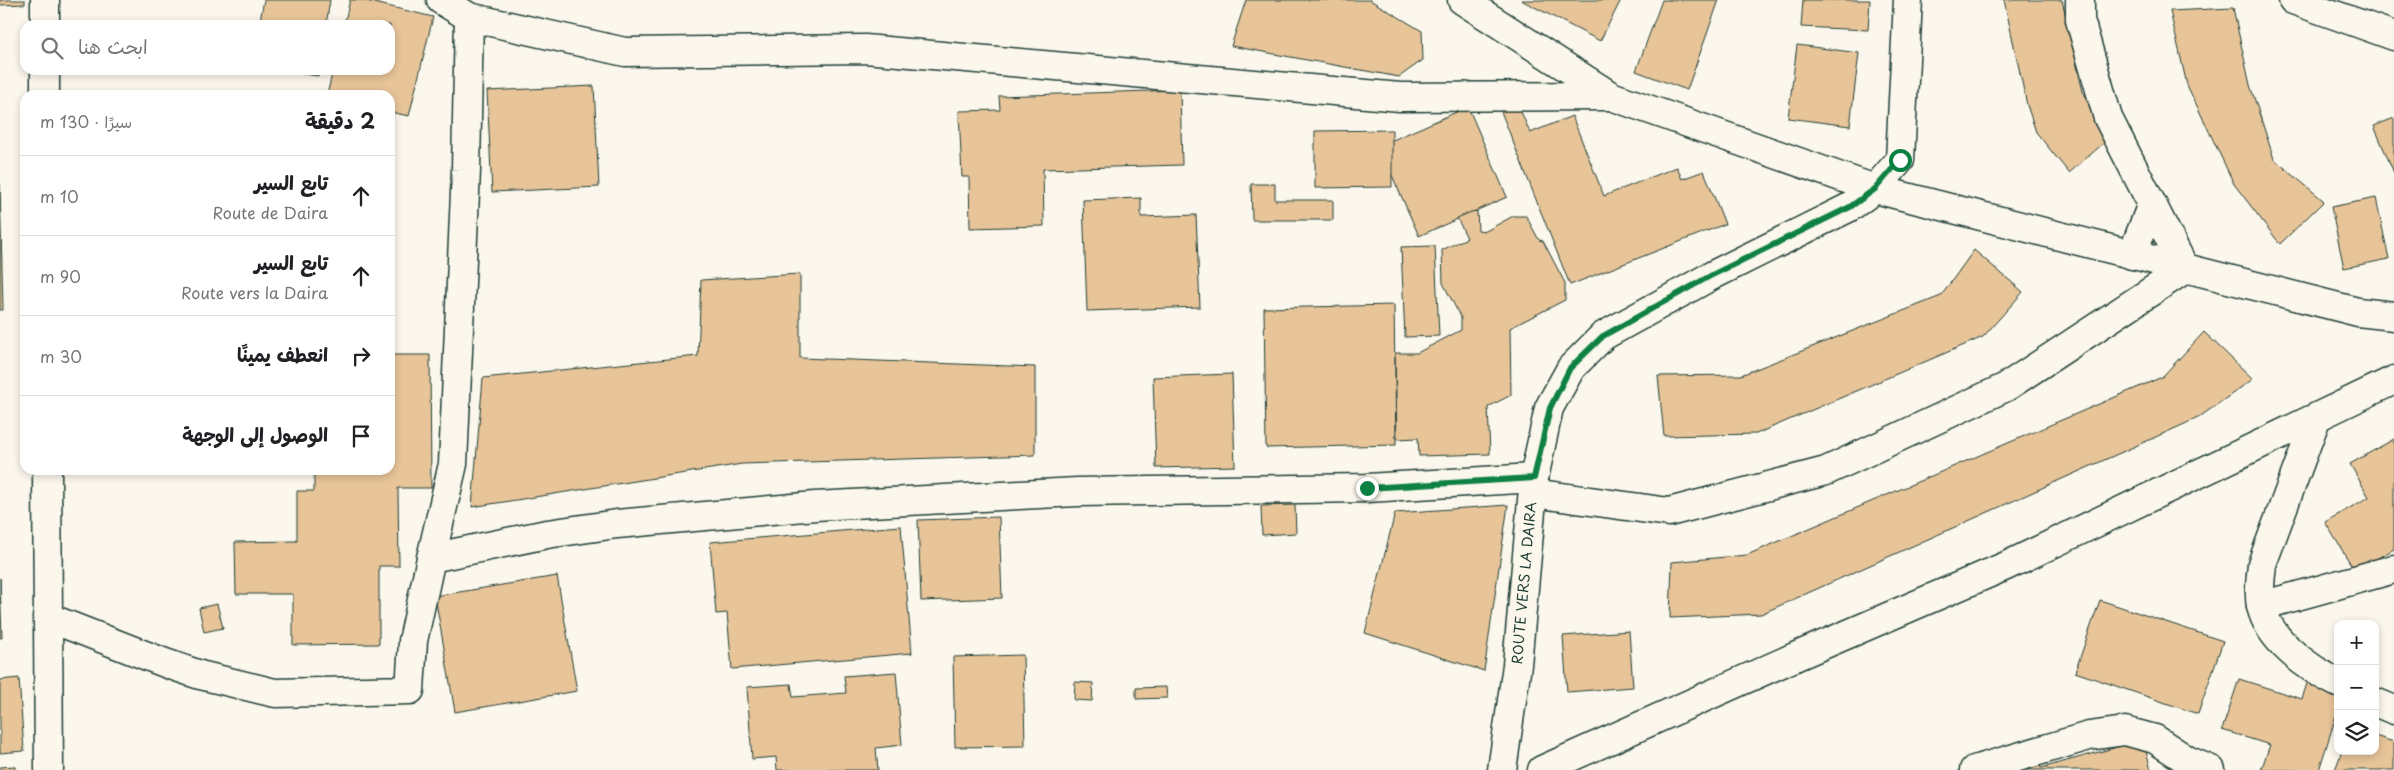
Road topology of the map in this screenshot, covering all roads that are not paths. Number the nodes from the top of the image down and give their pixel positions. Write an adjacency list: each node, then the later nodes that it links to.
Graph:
1 (45, 0): 8 (street)
2 (441, 0): 7 (street)
3 (1462, 0): 12 (street)
4 (1908, 0): 13 (street)
5 (2080, 0): 16 (street)
6 (2301, 1): 9 (street)
7 (469, 17): 12 (street); 24 (street)
8 (45, 20)
9 (2394, 36)
10 (45, 75): 11 (street)
11 (45, 90)
12 (1611, 96): 14 (street)
13 (1900, 160): 14 (street, ROUTE VERS LA DAIRA); 15 (street)
14 (1875, 189): 15 (street); 23 (street, ROUTE VERS LA DAIRA)
15 (1906, 197): 17 (street)
16 (2152, 204): 17 (street); 18 (street)
17 (2132, 256): 18 (street)
18 (2185, 269): 19 (street); 23 (street)
19 (2394, 316)
20 (2394, 380): 21 (street)
21 (2316, 419): 26 (street); 34 (street)
22 (47, 475): 27 (street)
23 (1534, 486): 24 (street); 33 (street, ROUTE VERS LA DAIRA)
24 (431, 558): 27 (street)
25 (2394, 569): 26 (street)
26 (2261, 606): 28 (street)
27 (47, 617): 32 (street)
28 (2334, 681)
29 (2379, 704): 30 (street)
30 (2394, 710)
31 (2155, 739): 35 (street); 36 (street); 37 (street)
32 (49, 770)
33 (1502, 770)
34 (1542, 770)
35 (1974, 770)
36 (2166, 770)
37 (2211, 770)

